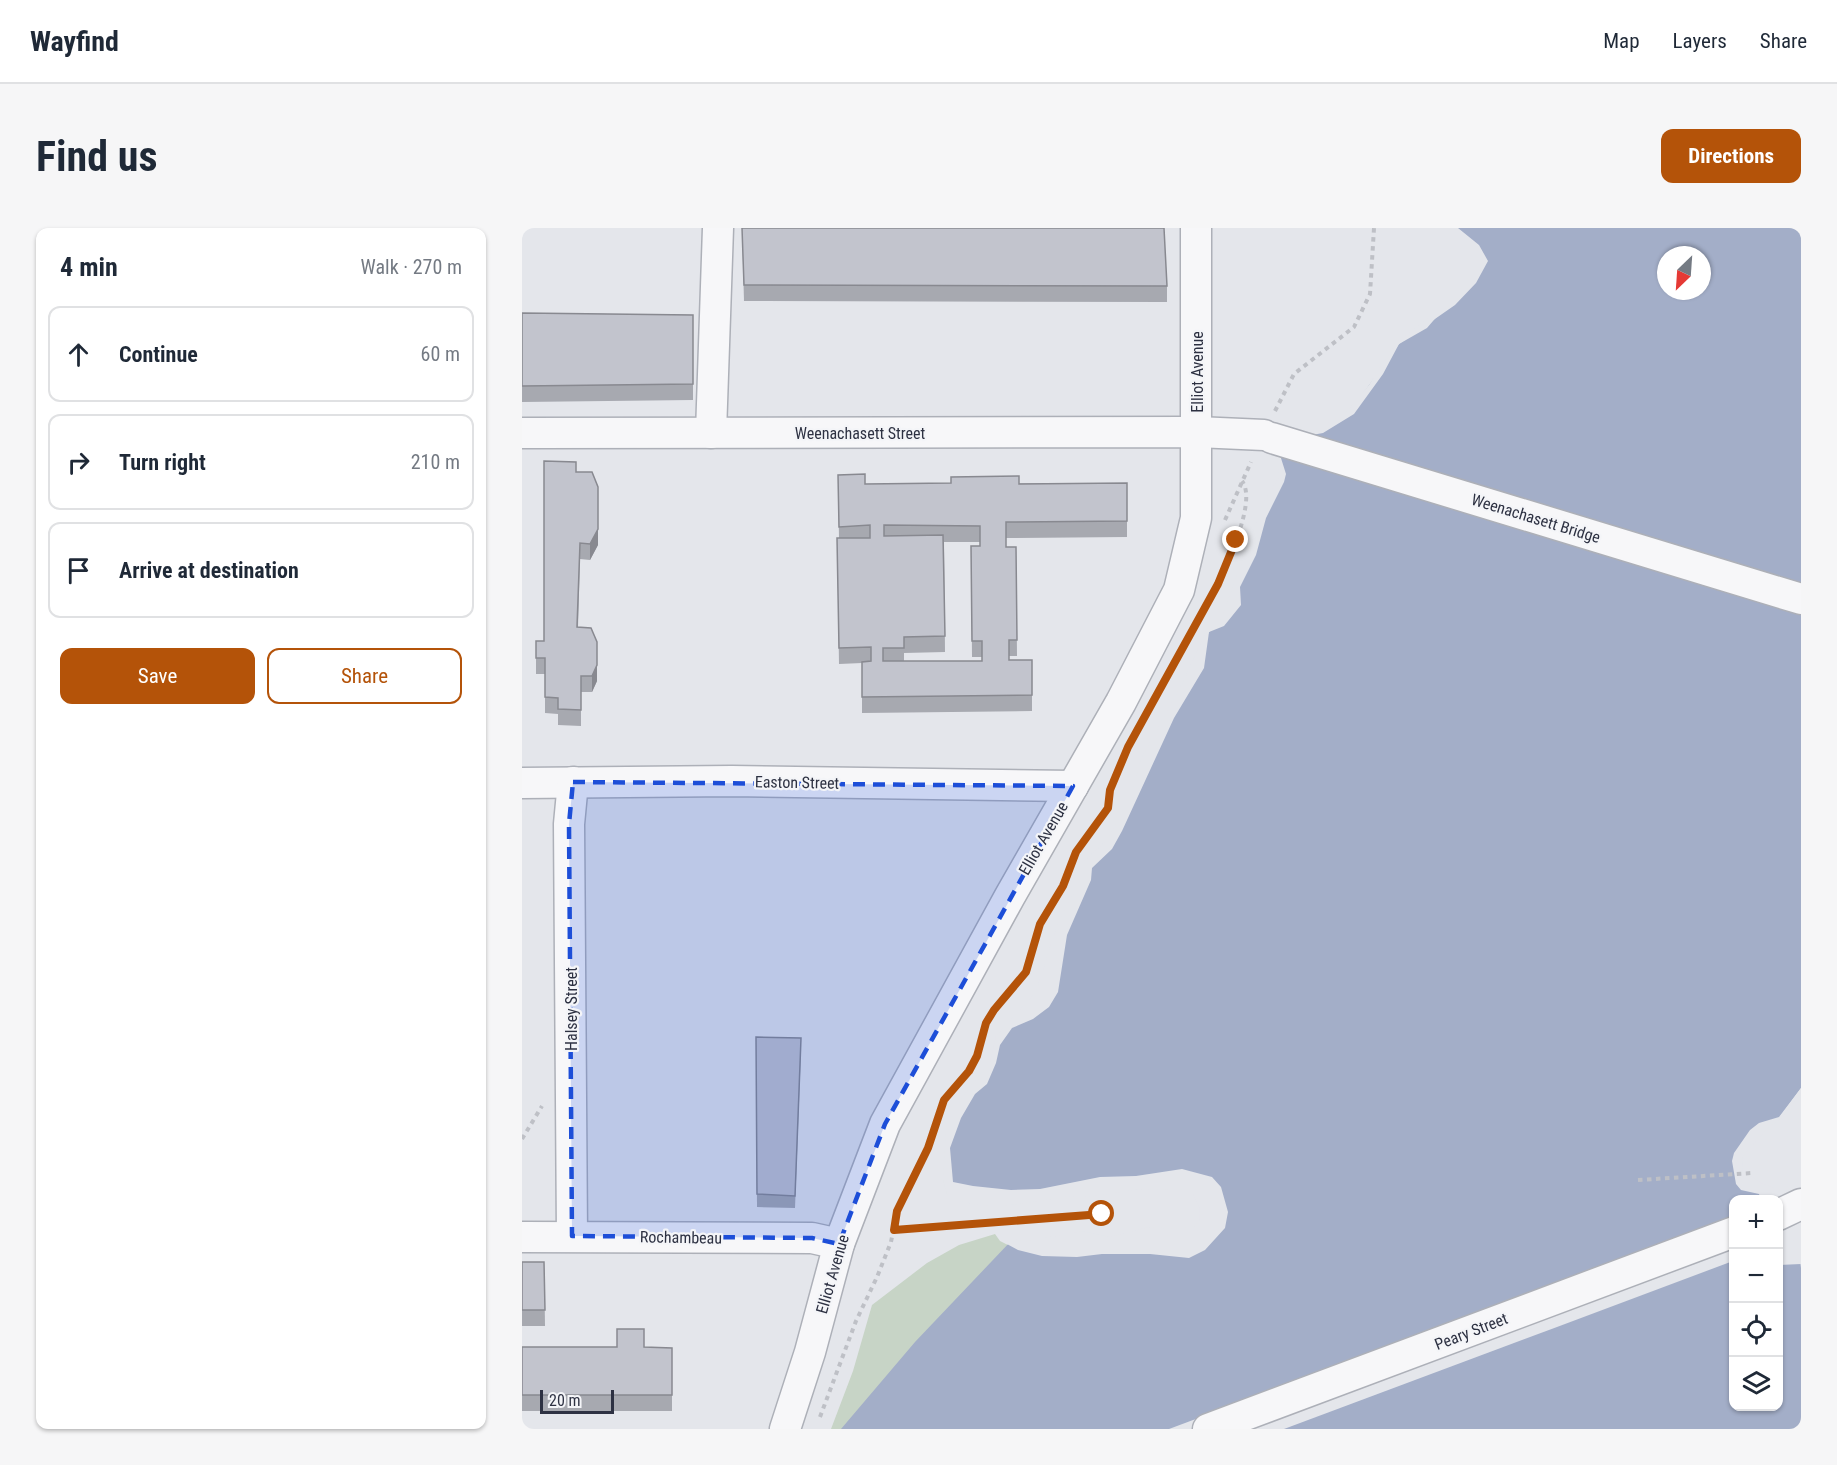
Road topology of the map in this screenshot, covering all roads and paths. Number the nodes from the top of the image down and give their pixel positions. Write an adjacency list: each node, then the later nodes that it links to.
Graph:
1 (718, 228): 5 (street)
2 (1196, 228): 3 (street, Elliot Avenue)
3 (1197, 432): 5 (street, Weenachasett Street); 6 (street, Weenachasett Street); 13 (street, Elliot Avenue)
4 (522, 433): 5 (street, Weenachasett Street)
5 (711, 433)
6 (1268, 436): 8 (street, Weenachasett Bridge)
7 (1242, 481): 9 (path)
8 (1801, 598)
9 (1177, 658)
10 (1128, 747): 19 (path)
11 (573, 782): 12 (street, Easton Street); 13 (street, Easton Street); 21 (street, Halsey Street)
12 (522, 783)
13 (1073, 786): 23 (street, Elliot Avenue)
14 (542, 1106): 15 (path)
15 (522, 1139)
16 (1752, 1173): 17 (path)
17 (1638, 1180)
18 (1102, 1214): 19 (path)
19 (894, 1230): 24 (path)
20 (1729, 1234): 26 (street, Peary Street)
21 (572, 1236): 22 (street, Rochambeau); 23 (street, Rochambeau)
22 (522, 1237)
23 (838, 1244): 25 (street, Elliot Avenue)
24 (819, 1419)
25 (785, 1429)
26 (1208, 1429)

